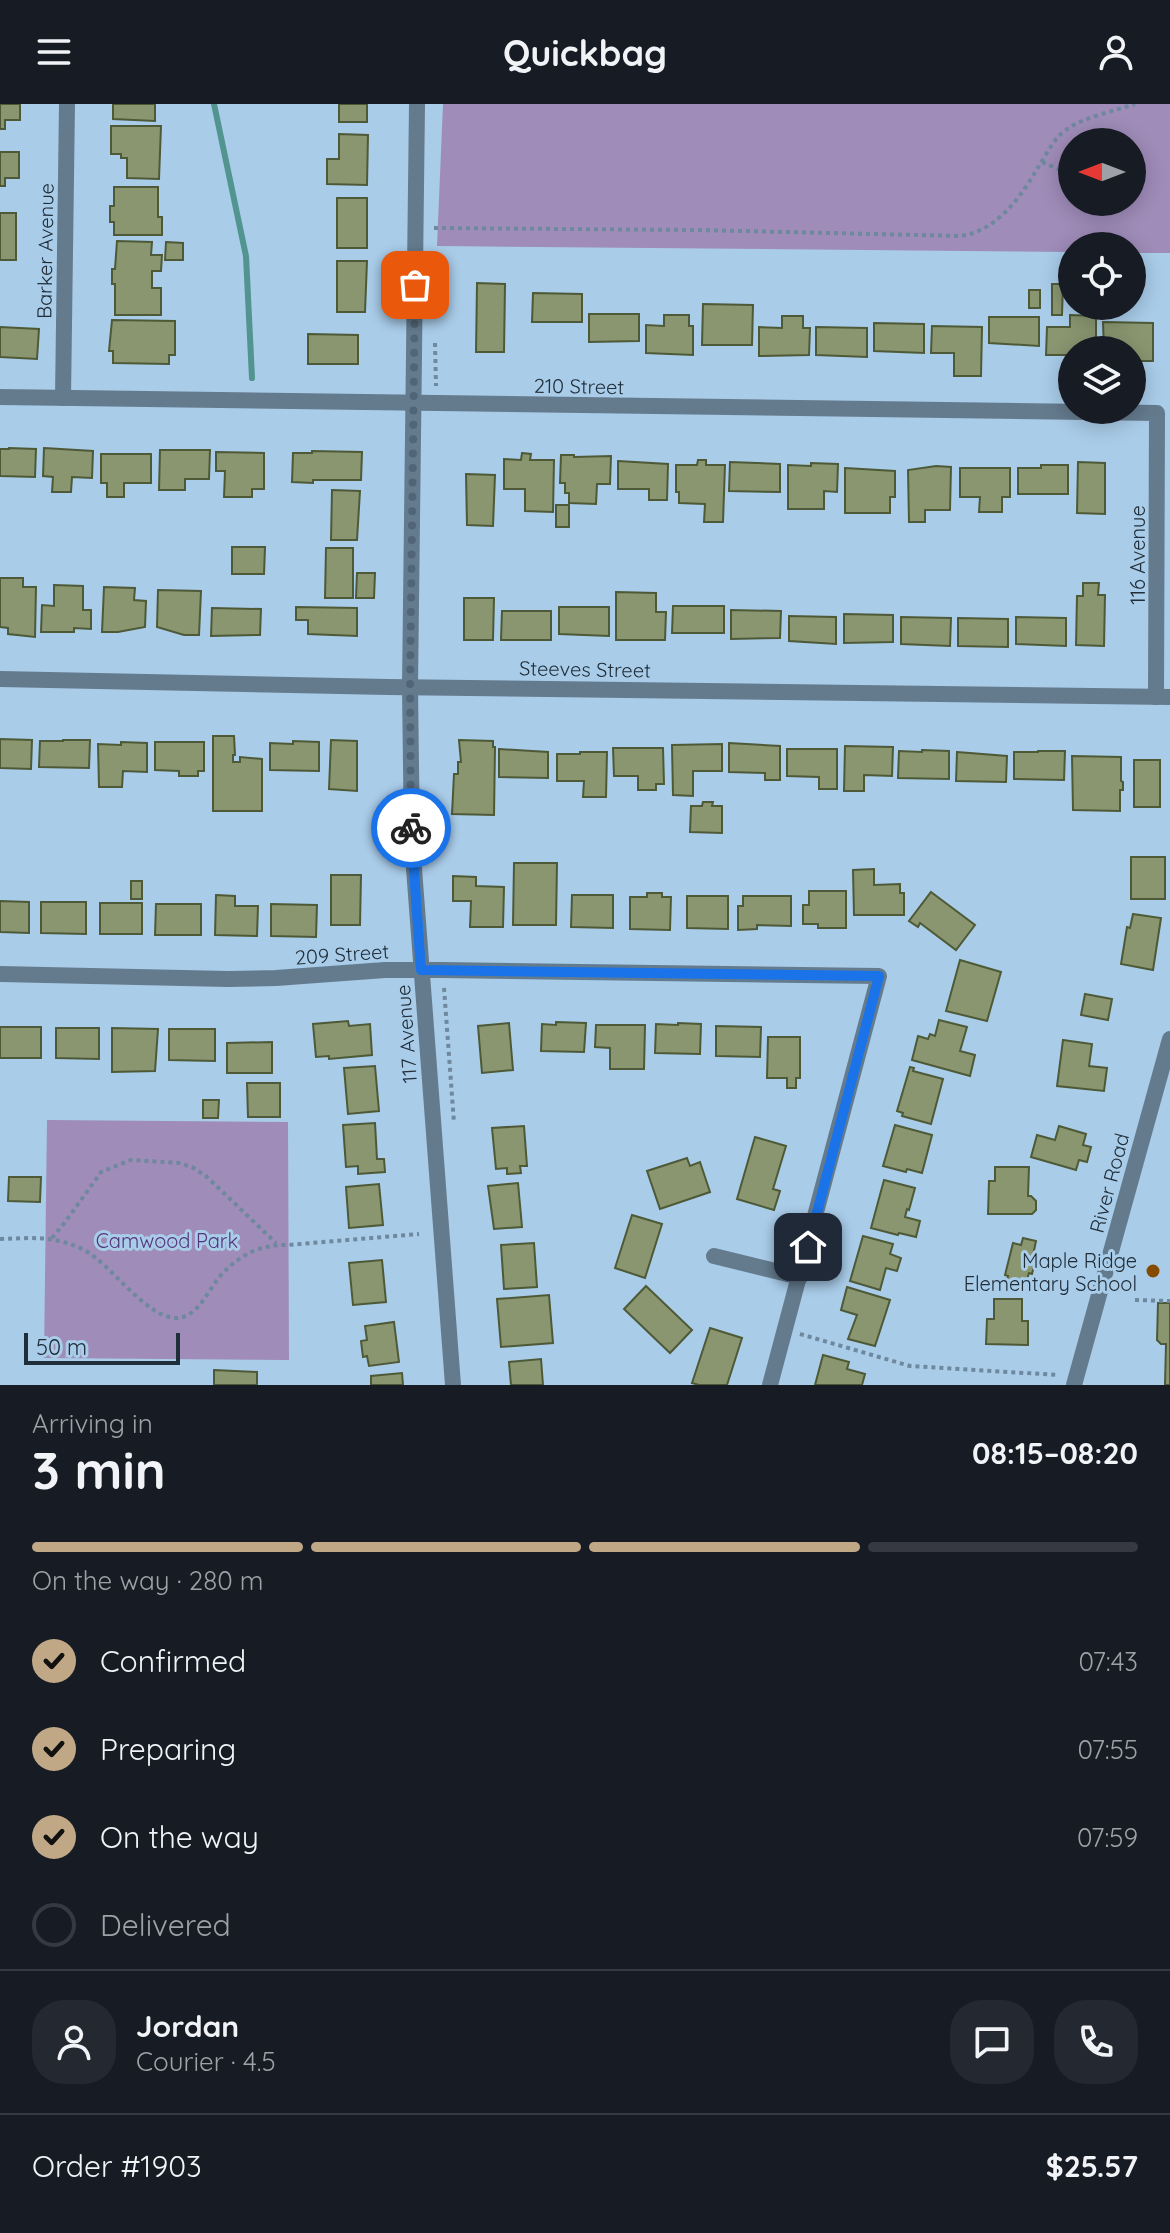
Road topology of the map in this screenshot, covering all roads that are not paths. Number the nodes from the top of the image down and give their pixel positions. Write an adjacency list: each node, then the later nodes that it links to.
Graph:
1 (67, 104): 4 (street, Barker Avenue)
2 (417, 104): 5 (street, 117 Avenue)
3 (0, 397): 4 (street, 210 Street)
4 (63, 398): 5 (street, 210 Street)
5 (413, 403): 6 (street, 210 Street); 8 (street, 117 Avenue)
6 (1157, 413): 9 (street, 116 Avenue)
7 (0, 679): 8 (street, Steeves Street)
8 (410, 687): 9 (street, Steeves Street); 10 (street, 117 Avenue)
9 (1163, 697)
10 (421, 970): 11 (street, 209 Street); 14 (street, 209 Street); 16 (street, 117 Avenue)
11 (0, 974)
12 (1170, 1039): 15 (street, River Road)
13 (714, 1256): 14 (street)
14 (800, 1277): 17 (street)
15 (1076, 1380)
16 (453, 1385)
17 (770, 1385)

